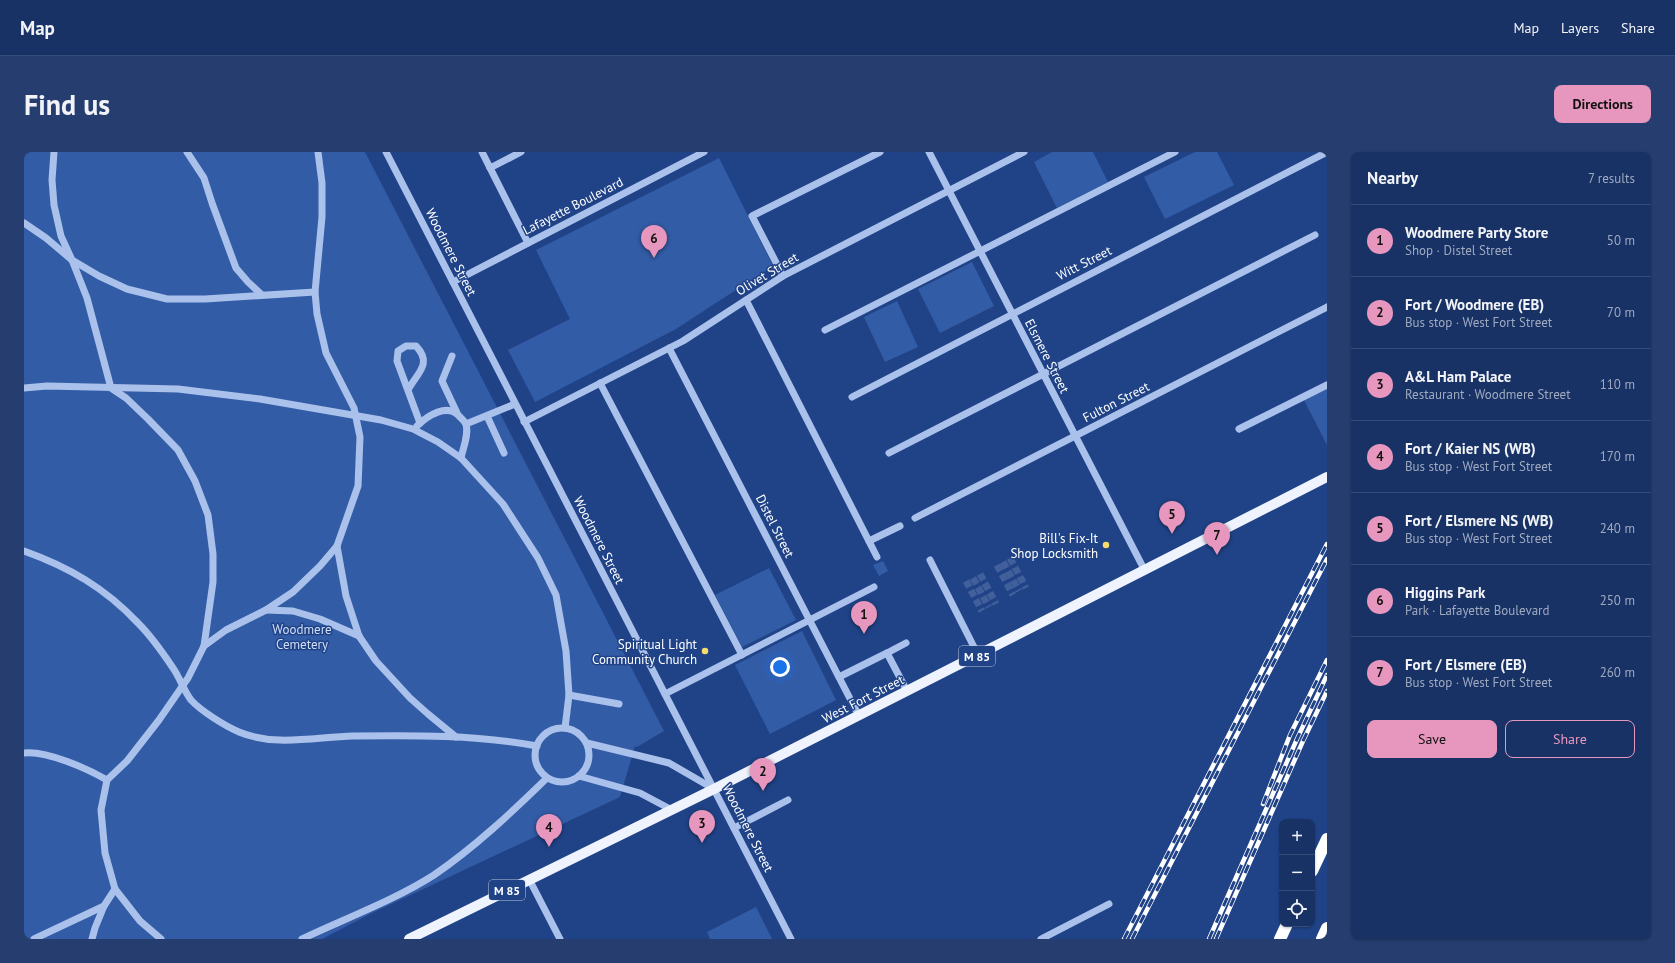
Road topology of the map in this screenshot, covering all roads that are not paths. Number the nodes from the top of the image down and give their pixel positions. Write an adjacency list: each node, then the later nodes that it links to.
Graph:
1 (54, 152): 19 (street)
2 (187, 152): 23 (street)
3 (318, 152): 22 (street)
4 (386, 152): 21 (street, Woodmere Street)
5 (482, 152): 13 (street)
6 (521, 152): 13 (street)
7 (704, 152): 17 (street, Lafayette Boulevard)
8 (880, 152): 20 (street)
9 (929, 152): 14 (street, Elsmere Street)
10 (1024, 152): 14 (street, Olivet Street)
11 (1174, 152): 18 (street)
12 (1327, 152): 26 (street, Witt Street)
13 (490, 168): 17 (street)
14 (949, 190): 18 (street, Elsmere Street); 20 (street, Olivet Street)
15 (24, 223): 19 (street)
16 (1315, 235): 30 (street)
17 (528, 243): 21 (street, Lafayette Boulevard)
18 (980, 252): 26 (street, Elsmere Street); 27 (street)
19 (72, 260): 23 (street); 34 (street)
20 (783, 276): 24 (street, Olivet Street)
21 (453, 282): 37 (street, Woodmere Street)
22 (316, 292): 23 (street); 39 (street)
23 (261, 294)
24 (746, 300): 28 (street, Olivet Street); 53 (street)
25 (1327, 307): 46 (street, Fulton Street)
26 (1012, 313): 30 (street, Elsmere Street); 36 (street, Witt Street)
27 (825, 330)
28 (669, 348): 31 (street, Olivet Street); 61 (street, Distel Street)
29 (452, 356): 38 (street)
30 (1043, 375): 46 (street, Elsmere Street); 48 (street)
31 (600, 383): 41 (street, Olivet Street); 66 (street)
32 (1327, 385): 45 (street)
33 (24, 388): 34 (street)
34 (111, 388): 39 (street); 64 (street)
35 (408, 390): 35 (street); 42 (street)
36 (852, 397)
37 (515, 404): 40 (street); 41 (street, Woodmere Street)
38 (457, 413): 42 (street); 43 (street)
39 (356, 416): 44 (street); 54 (street)
40 (487, 416): 43 (street); 47 (street)
41 (524, 422): 71 (street, Woodmere Street)
42 (420, 423): 44 (street)
43 (466, 424): 49 (street)
44 (413, 429): 49 (street)
45 (1239, 429)
46 (1075, 436): 51 (street, Fulton Street); 58 (street, Elsmere Street)
47 (504, 453)
48 (889, 453)
49 (461, 458): 72 (street)
50 (1327, 477): 58 (main road, West Fort Street / M 85)
51 (915, 518)
52 (900, 526): 53 (street)
53 (869, 541): 56 (street)
54 (337, 546): 60 (street); 62 (street)
55 (24, 551): 69 (street)
56 (877, 557)
57 (930, 560): 67 (street)
58 (1145, 571): 67 (main road, West Fort Street / M 85)
59 (874, 587): 61 (street)
60 (266, 610): 62 (street); 64 (street)
61 (810, 620): 66 (street); 68 (street, Distel Street)
62 (359, 636): 76 (street)
63 (906, 643): 65 (street)
64 (204, 646): 69 (street)
65 (887, 653): 68 (street); 70 (street)
66 (742, 655): 71 (street)
67 (978, 655): 70 (main road, West Fort Street / M 85)
68 (839, 677): 74 (street, Distel Street)
69 (183, 685): 76 (street); 82 (street)
70 (907, 692): 74 (main road, West Fort Street / M 85)
71 (665, 694): 83 (street, Woodmere Street)
72 (569, 695): 73 (street); 75 (street)
73 (619, 704)
74 (859, 716): 83 (main road, West Fort Street / M 85)
75 (566, 728): 77 (street); 78 (street)
76 (456, 737): 78 (street)
77 (587, 743): 80 (street); 83 (street)
78 (537, 746): 81 (street)
79 (24, 754): 82 (street)
80 (580, 776): 81 (street); 85 (street)
81 (548, 778): 98 (street)
82 (107, 780): 90 (street)
83 (714, 789): 85 (main road, West Fort Street / M 85); 86 (street, Woodmere Street)
84 (788, 800): 86 (street)
85 (672, 810): 89 (main road, West Fort Street / M 85)
86 (734, 828): 101 (street, Woodmere Street)
87 (1327, 839): 88 (highway)
88 (1315, 865)
89 (529, 879): 99 (main road, West Fort Street / M 85); 100 (street)
90 (115, 889): 92 (street); 97 (street)
91 (1109, 904): 102 (street)
92 (104, 906): 95 (street); 96 (street)
93 (1286, 927): 103 (highway)
94 (1327, 928): 104 (highway)
95 (34, 939)
96 (92, 939)
97 (161, 939)
98 (302, 939)
99 (409, 939)
100 (560, 939)
101 (792, 939)
102 (1041, 939)
103 (1280, 939)
104 (1322, 939)

